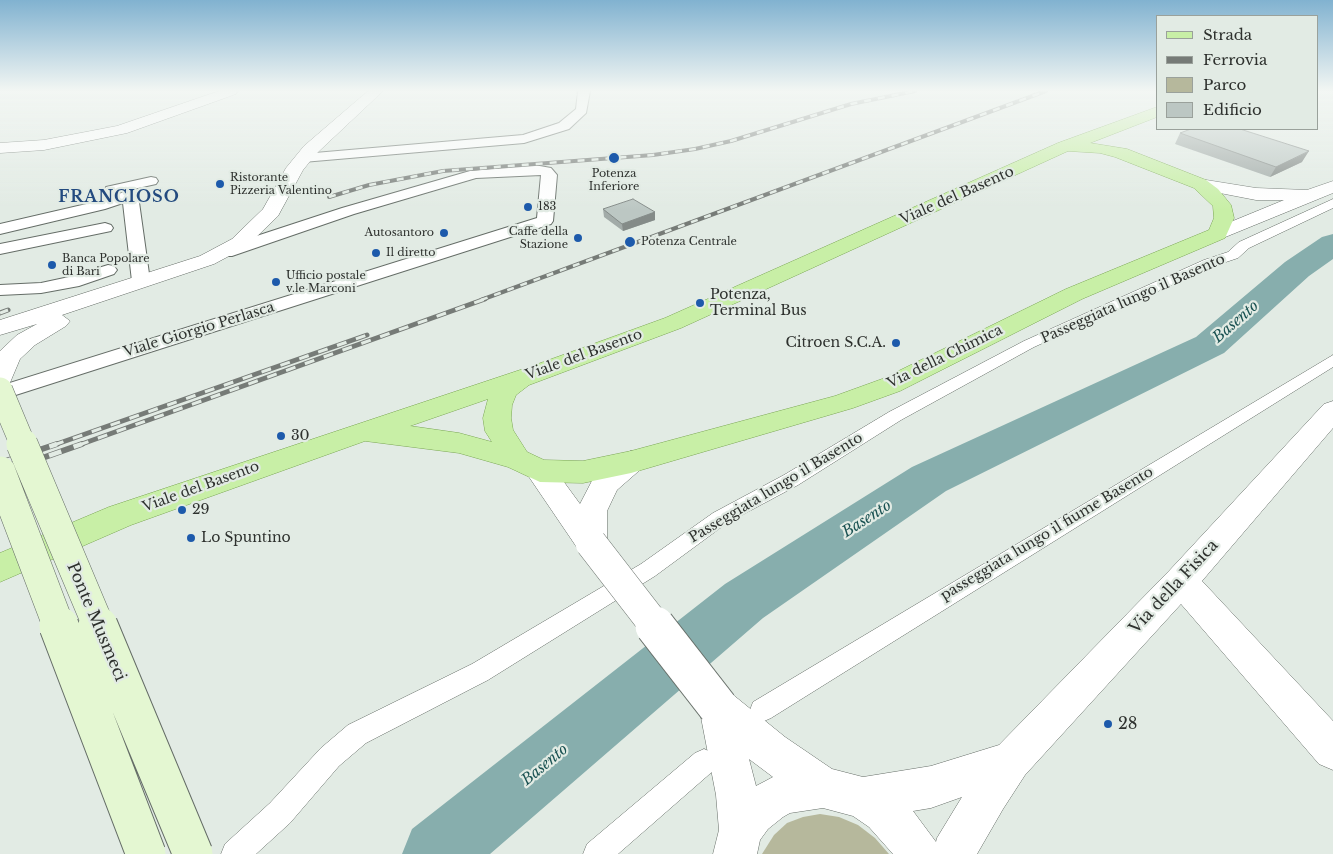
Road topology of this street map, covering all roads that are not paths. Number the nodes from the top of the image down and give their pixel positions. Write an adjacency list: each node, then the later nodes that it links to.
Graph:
1 (117, 131): 6 (street)
2 (332, 131): 8 (street)
3 (549, 131): 8 (street)
4 (1106, 131): 5 (main road, Viale del Basento); 7 (main road)
5 (1064, 147): 7 (main road); 25 (main road, Viale del Basento)
6 (0, 148)
7 (1121, 153): 10 (main road)
8 (303, 158): 19 (street)
9 (152, 181): 14 (street)
10 (1200, 184): 12 (street); 17 (main road)
11 (1333, 186): 12 (street, Via della Chimica)
12 (1315, 194): 17 (street, Via della Chimica)
13 (1333, 203): 46 (street, Passeggiata lungo il Basento)
14 (0, 216)
15 (105, 228): 18 (street)
16 (0, 230): 21 (street)
17 (1218, 234): 30 (main road, Via della Chimica)
18 (0, 249)
19 (226, 252): 21 (street); 26 (street); 27 (street, Viale Giorgio Perlasca)
20 (108, 270): 22 (street)
21 (141, 281): 23 (street)
22 (0, 290)
23 (0, 328)
24 (1333, 360): 37 (street, passeggiata lungo il fiume Basento)
25 (522, 378): 29 (main road, Viale del Basento); 31 (main road)
26 (0, 379)
27 (8, 389): 45 (main road, Ponte Musmeci, bridge)
28 (1333, 410): 35 (street, Via della Fisica)
29 (355, 434): 31 (main road, Via della Chimica); 34 (main road, Viale del Basento)
30 (631, 462): 31 (main road, Via della Chimica); 33 (street)
31 (529, 465): 33 (street)
32 (0, 472): 44 (main road, bridge)
33 (591, 543): 36 (street, bridge)
34 (0, 568)
35 (1181, 581): 38 (street); 39 (street, Via della Fisica)
36 (718, 708): 41 (street); 43 (street)
37 (762, 710)
38 (1333, 750)
39 (1011, 761): 42 (street); 49 (street, Via della Fisica)
40 (704, 762): 47 (street)
41 (823, 787): 42 (street); 43 (street)
42 (863, 798): 48 (street)
43 (738, 842)
44 (146, 854)
45 (192, 854)
46 (235, 854)
47 (596, 854)
48 (919, 854)
49 (953, 854)

